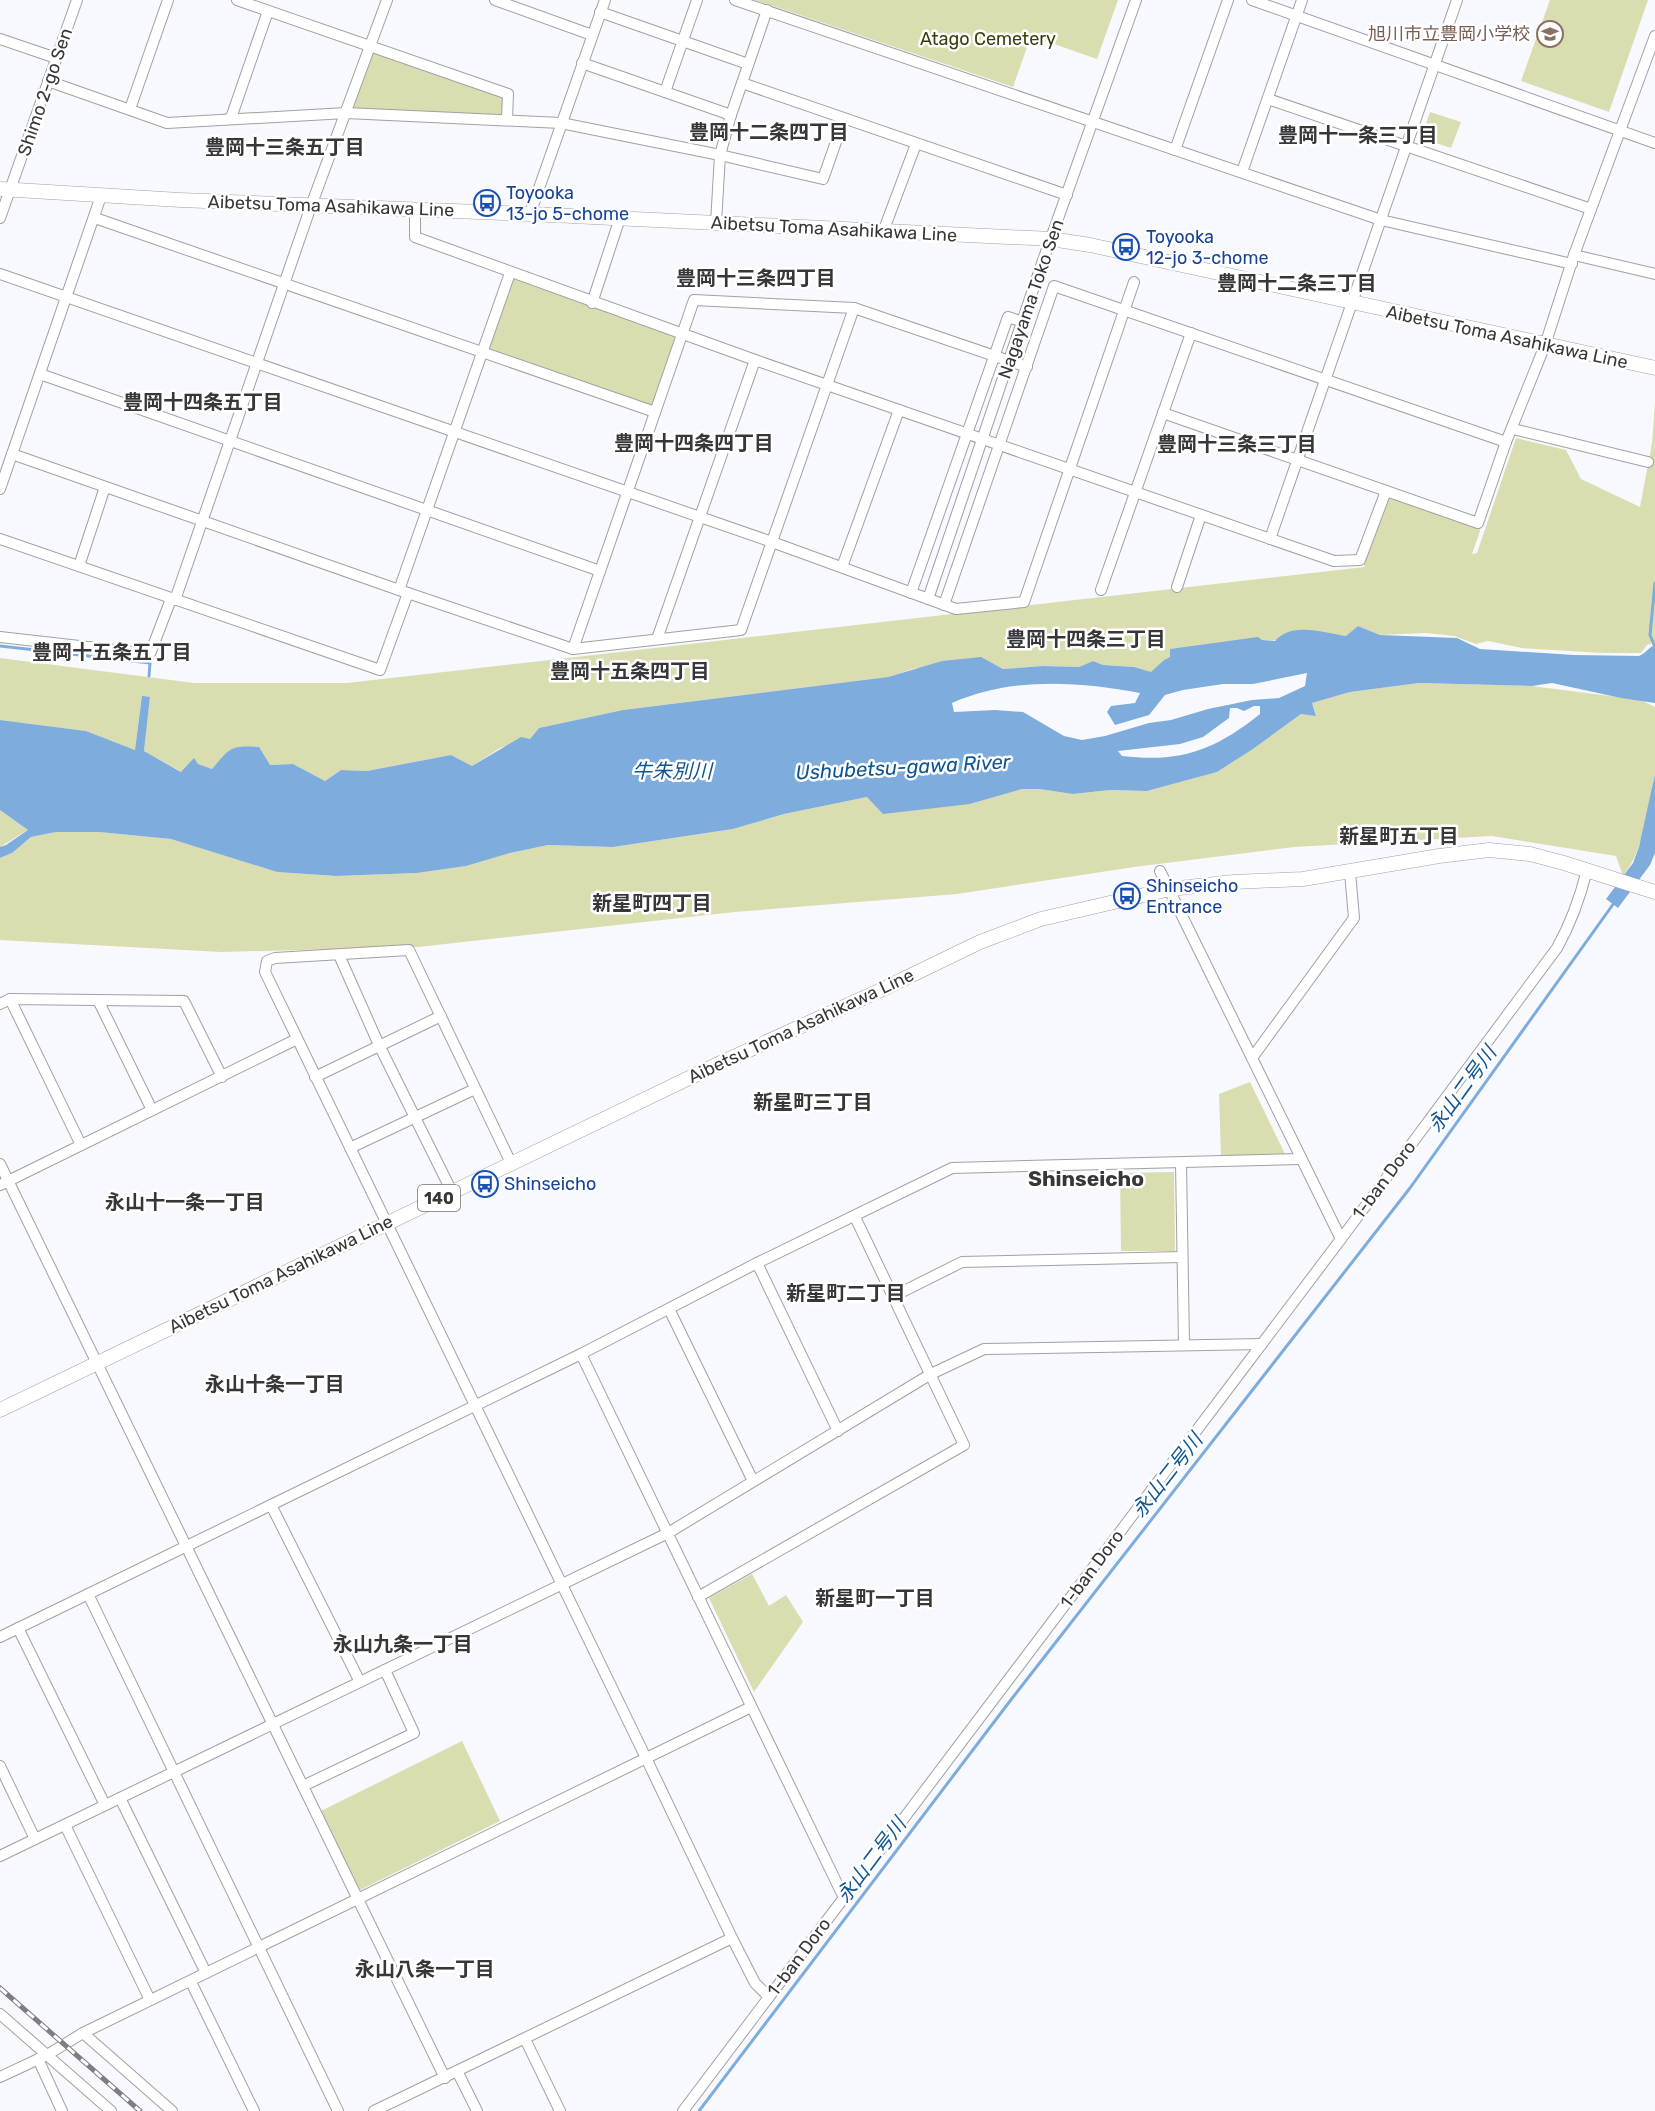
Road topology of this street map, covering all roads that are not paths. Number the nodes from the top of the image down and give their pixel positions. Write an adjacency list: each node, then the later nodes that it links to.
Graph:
1 (76, 0): 23 (street, Shimo 2-go Sen)
2 (168, 0): 31 (street)
3 (237, 0): 15 (street)
4 (387, 0): 22 (street)
5 (495, 0): 18 (street)
6 (604, 0): 16 (street)
7 (697, 0): 21 (street)
8 (735, 0): 14 (street)
9 (1136, 0): 38 (street, Nagayama Toko Sen)
10 (1228, 0): 43 (street)
11 (1252, 0): 17 (street)
12 (1302, 0): 17 (street)
13 (1457, 0): 26 (street)
14 (767, 10): 25 (street); 38 (street)
15 (268, 11): 22 (street); 34 (street)
16 (600, 12): 18 (street); 21 (street)
17 (1297, 15): 26 (street); 30 (street)
18 (592, 35): 24 (street)
19 (1655, 36): 39 (street)
20 (0, 39): 23 (street)
21 (682, 41): 25 (street); 29 (street)
22 (370, 47): 32 (street); 35 (street)
23 (56, 58): 27 (street, Shimo 2-go Sen)
24 (582, 63): 29 (street); 37 (street)
25 (748, 64): 28 (street)
26 (1435, 64): 39 (street); 42 (street)
27 (48, 81): 31 (street); 46 (street, Shimo 2-go Sen)
28 (742, 83): 33 (street); 36 (street)
29 (665, 92): 33 (street)
30 (1268, 99): 42 (street); 45 (street)
31 (130, 109): 34 (street)
32 (346, 113): 34 (street); 35 (street); 49 (street)
33 (731, 115): 44 (street)
34 (231, 118)
35 (507, 119): 37 (street)
36 (844, 119): 41 (street); 44 (street)
37 (561, 123): 44 (street); 52 (street)
38 (1093, 123): 43 (street); 47 (street, Nagayama Toko Sen)
39 (1620, 131): 40 (street); 50 (street)
40 (1655, 143)
41 (916, 144): 47 (street); 58 (street)
42 (1405, 146): 50 (street); 56 (street)
43 (1175, 150): 45 (street)
44 (720, 155): 57 (street)
45 (1242, 172): 56 (street)
46 (5, 189): 48 (main road, Aibetsu Toma Asahikawa Line); 53 (street, Shimo 2-go Sen)
47 (1067, 195): 59 (street, Nagayama Toko Sen)
48 (101, 196): 49 (main road, Aibetsu Toma Asahikawa Line); 54 (street)
49 (311, 206): 51 (main road, Aibetsu Toma Asahikawa Line); 65 (street)
50 (1591, 209): 60 (street)
51 (415, 210): 52 (main road, Aibetsu Toma Asahikawa Line); 61 (street)
52 (530, 214): 55 (main road, Aibetsu Toma Asahikawa Line)
53 (0, 218)
54 (95, 218): 65 (street); 66 (street)
55 (620, 218): 57 (main road, Aibetsu Toma Asahikawa Line); 67 (street)
56 (1381, 220): 60 (street); 68 (street)
57 (716, 223): 58 (main road, Aibetsu Toma Asahikawa Line)
58 (883, 232): 59 (main road, Aibetsu Toma Asahikawa Line)
59 (1051, 239): 68 (main road, Aibetsu Toma Asahikawa Line); 71 (street, Nagayama Toko Sen)
60 (1573, 260): 63 (street); 74 (street)
61 (510, 273): 67 (street); 75 (street)
62 (0, 274): 66 (street)
63 (1655, 274)
64 (1134, 282): 70 (street)
65 (284, 283): 75 (street); 79 (street)
66 (67, 297): 79 (street); 82 (street)
67 (592, 303): 73 (street)
68 (1352, 303): 74 (main road, Aibetsu Toma Asahikawa Line); 83 (street)
69 (854, 308): 73 (street); 76 (street); 84 (street)
70 (1125, 310): 72 (street); 80 (street); 98 (street)
71 (1023, 322): 76 (street); 78 (street, Nagayama Toko Sen)
72 (1191, 333): 83 (street); 87 (street)
73 (682, 334): 77 (street); 86 (street)
74 (1545, 345): 81 (main road, Aibetsu Toma Asahikawa Line); 88 (street)
75 (482, 352): 86 (street); 89 (street)
76 (995, 356): 78 (street); 90 (street)
77 (755, 360): 84 (street); 107 (street)
78 (1010, 361): 80 (street); 91 (street, Nagayama Toko Sen)
79 (257, 363): 89 (street); 92 (street)
80 (1027, 367): 94 (street)
81 (1655, 369)
82 (40, 374): 92 (street); 95 (street)
83 (1325, 379): 93 (street); 96 (street)
84 (828, 386): 85 (street); 113 (street)
85 (899, 410): 90 (street); 115 (street)
86 (655, 411): 103 (street)
87 (1163, 413): 96 (street); 101 (street)
88 (1513, 429): 93 (street); 97 (street)
89 (454, 432): 103 (street); 104 (street)
90 (967, 434): 91 (street); 105 (street)
91 (983, 440): 94 (street); 109 (street, Nagayama Toko Sen)
92 (230, 442): 104 (street); 108 (street)
93 (1506, 442): 102 (street)
94 (999, 445): 98 (street); 110 (street)
95 (12, 454): 99 (street); 100 (street)
96 (1297, 459): 102 (street); 112 (street)
97 (1648, 462)
98 (1069, 469): 101 (street); 123 (street)
99 (105, 487): 108 (street); 114 (street)
100 (0, 489)
101 (1135, 491): 106 (street); 118 (street)
102 (1386, 491): 112 (street)
103 (627, 492): 107 (street); 116 (street)
104 (427, 510): 116 (street); 119 (street)
105 (939, 514): 109 (street); 120 (street)
106 (1201, 515): 112 (street); 117 (street)
107 (699, 517): 113 (street); 125 (street)
108 (202, 520): 119 (street); 122 (street)
109 (955, 520): 110 (street); 121 (street, Nagayama Toko Sen)
110 (971, 525): 123 (street)
111 (0, 539): 114 (street)
112 (1270, 539)
113 (772, 542): 115 (street); 125 (street)
114 (79, 566): 122 (street)
115 (842, 567): 120 (street)
116 (600, 570): 126 (street)
117 (1177, 587)
118 (1101, 590)
119 (403, 591): 122 (street); 126 (street)
120 (911, 593): 121 (street)
121 (928, 598): 123 (street)
122 (173, 600): 124 (street)
123 (944, 604)
124 (0, 638)
125 (657, 639): 126 (street)
126 (573, 649)
127 (1587, 870): 129 (main road, Aibetsu Toma Asahikawa Line / 140); 131 (main road, Aibetsu Toma Asahikawa Line / 140); 154 (street, 1-ban Doro)
128 (1160, 871): 130 (street)
129 (1350, 872): 130 (main road, Aibetsu Toma Asahikawa Line / 140); 138 (street)
130 (1170, 889): 138 (street); 147 (main road, Aibetsu Toma Asahikawa Line / 140)
131 (1649, 890)
132 (339, 955): 135 (street); 136 (street); 137 (street)
133 (98, 999): 134 (street); 139 (street); 142 (street)
134 (5, 1002): 144 (street)
135 (441, 1016): 137 (street); 141 (street)
136 (297, 1039): 139 (street); 140 (street)
137 (379, 1045): 140 (street); 143 (street)
138 (1252, 1058): 146 (street)
139 (222, 1077): 142 (street)
140 (315, 1077): 145 (street)
141 (475, 1089): 143 (street); 147 (street)
142 (152, 1110): 144 (street)
143 (416, 1118): 145 (street); 151 (street)
144 (81, 1145): 150 (street)
145 (350, 1148): 153 (street)
146 (1300, 1159): 148 (street); 154 (street)
147 (511, 1163): 151 (main road, Aibetsu Toma Asahikawa Line / 140)
148 (1181, 1163): 152 (street); 155 (street)
149 (0, 1164): 150 (street)
150 (4, 1183): 162 (street)
151 (452, 1192): 153 (main road, Aibetsu Toma Asahikawa Line / 140)
152 (855, 1217): 156 (street); 157 (street)
153 (386, 1224): 162 (main road, Aibetsu Toma Asahikawa Line / 140); 164 (street)
154 (1341, 1239): 160 (street, 1-ban Doro)
155 (1182, 1257): 157 (street); 159 (street)
156 (757, 1263): 158 (street); 166 (street)
157 (894, 1296): 163 (street)
158 (669, 1309): 161 (street); 167 (street)
159 (1184, 1344): 160 (street); 163 (street)
160 (1262, 1344): 190 (street, 1-ban Doro)
161 (581, 1354): 164 (street); 169 (street)
162 (97, 1362): 165 (main road, Aibetsu Toma Asahikawa Line / 140); 170 (street)
163 (931, 1374): 166 (street); 173 (street)
164 (474, 1405): 168 (street); 171 (street)
165 (0, 1410)
166 (838, 1431): 167 (street)
167 (753, 1481): 169 (street)
168 (271, 1505): 170 (street); 177 (street)
169 (668, 1533): 171 (street); 173 (street)
170 (186, 1546): 172 (street); 179 (street)
171 (562, 1585): 176 (street); 180 (street)
172 (88, 1594): 174 (street); 182 (street)
173 (698, 1597): 178 (street)
174 (18, 1628): 175 (street); 185 (street)
175 (0, 1636)
176 (385, 1670): 177 (street); 183 (street)
177 (360, 1682): 179 (street)
178 (751, 1707): 180 (street); 190 (street)
179 (273, 1724): 182 (street); 183 (street)
180 (646, 1758): 189 (street); 191 (street)
181 (0, 1766): 187 (street)
182 (174, 1772): 184 (street); 192 (street)
183 (303, 1786): 189 (street)
184 (120, 1798): 185 (street); 193 (street)
185 (105, 1805): 186 (street)
186 (65, 1825): 187 (street); 196 (street)
187 (35, 1839): 188 (street)
188 (0, 1856)
189 (358, 1898): 192 (street); 203 (street)
190 (844, 1898): 195 (street, 1-ban Doro)
191 (732, 1938): 195 (street); 199 (street)
192 (259, 1948): 193 (street); 208 (street)
193 (206, 1973): 194 (street)
194 (191, 1982): 196 (street); 207 (street)
195 (769, 1997): 212 (street, 1-ban Doro)
196 (150, 2000): 198 (street)
197 (0, 2014): 200 (street)
198 (83, 2033): 200 (street); 206 (street)
199 (525, 2039): 201 (street); 211 (street)
200 (43, 2057): 202 (street); 204 (street); 205 (street)
201 (458, 2071): 203 (street); 210 (street)
202 (0, 2078)
203 (445, 2078): 209 (street)
204 (62, 2111)
205 (111, 2111)
206 (172, 2111)
207 (255, 2111)
208 (339, 2111)
209 (375, 2111)
210 (477, 2111)
211 (560, 2111)
212 (683, 2111)

